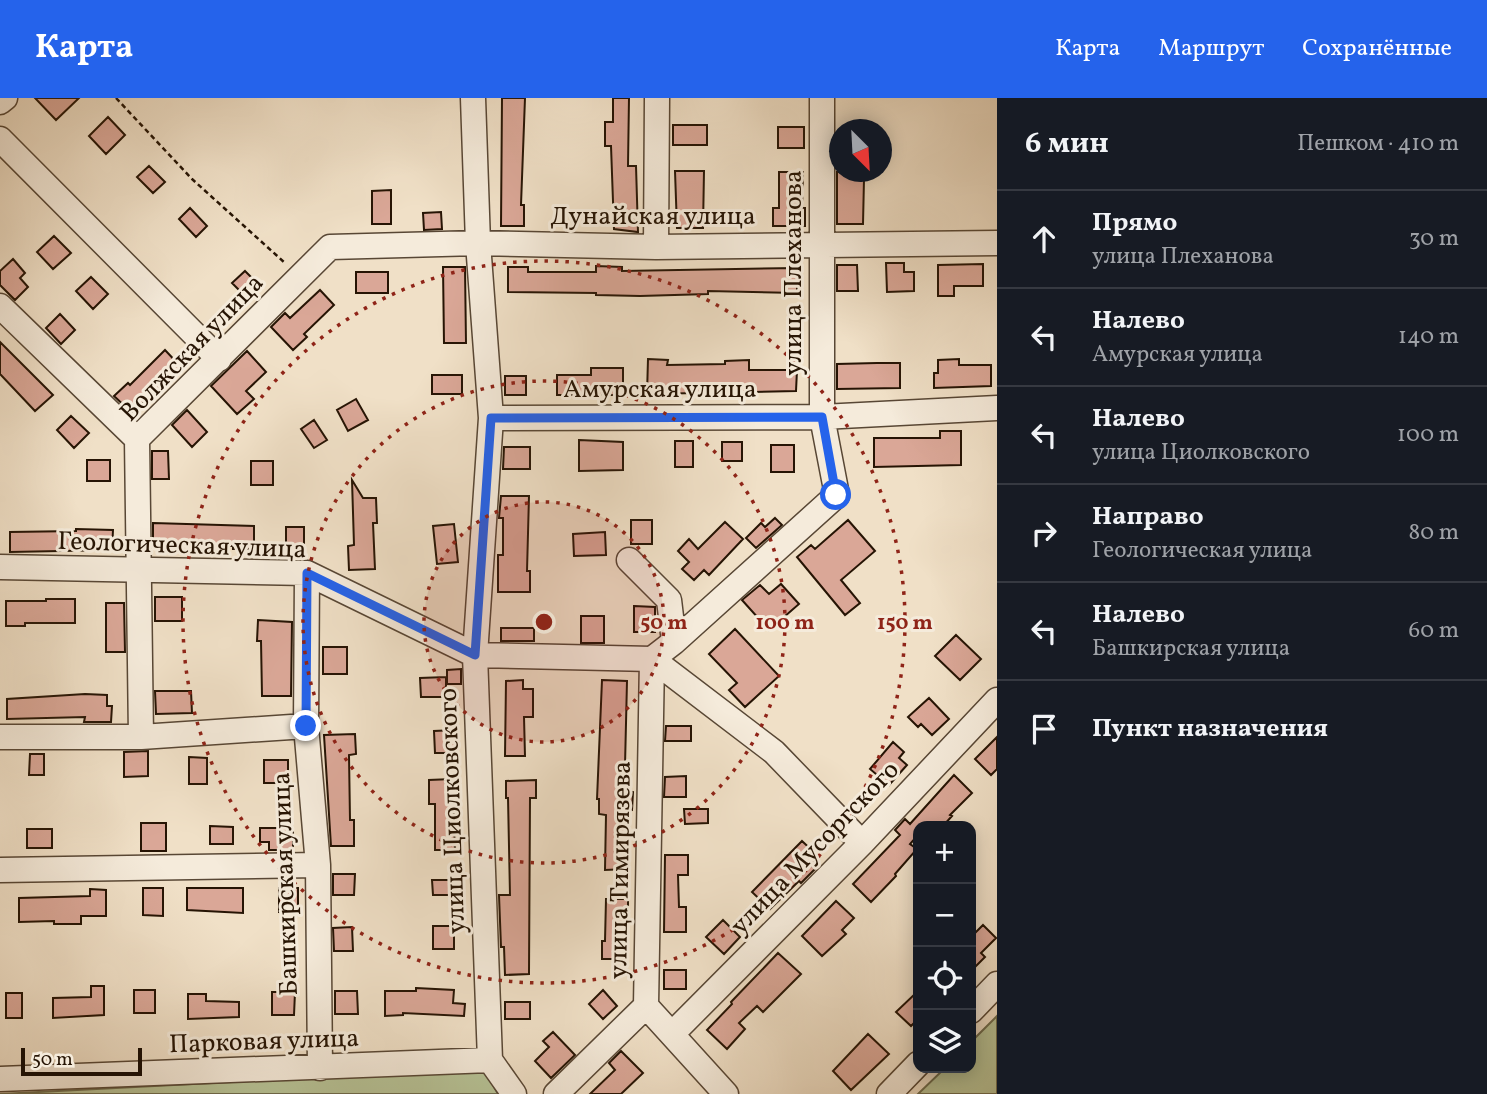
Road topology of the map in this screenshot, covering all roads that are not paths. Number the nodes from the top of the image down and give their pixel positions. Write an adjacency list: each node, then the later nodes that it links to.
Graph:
1 (5, 98): 5 (street)
2 (472, 98): 7 (street, улица Циолковского)
3 (657, 98): 10 (street)
4 (822, 98): 9 (street, улица Плеханова)
5 (0, 102)
6 (0, 139): 12 (street)
7 (478, 243): 10 (street, Дунайская улица); 12 (street, Волжская улица); 15 (street, улица Циолковского)
8 (997, 243): 9 (street, Дунайская улица)
9 (821, 245): 10 (street, Дунайская улица); 14 (street, улица Плеханова)
10 (656, 247)
11 (0, 306): 16 (street)
12 (219, 359): 16 (street, Волжская улица)
13 (997, 408): 14 (street, Амурская улица)
14 (822, 417): 15 (street, Амурская улица); 21 (street, улица Плеханова)
15 (491, 418): 22 (street, улица Циолковского)
16 (137, 439): 19 (street, Волжская улица)
17 (629, 560): 21 (street)
18 (0, 567): 19 (street, Геологическая улица)
19 (139, 570): 20 (street, Геологическая улица); 27 (street, Волжская улица)
20 (307, 573): 22 (street, Геологическая улица); 25 (street, Башкирская улица)
21 (674, 642): 23 (street, улица Плеханова)
22 (475, 655): 23 (street, Геологическая улица); 35 (street, улица Циолковского)
23 (652, 659): 28 (street); 32 (street, улица Тимирязева)
24 (997, 700): 28 (street, улица Мусоргского)
25 (306, 726): 27 (street); 29 (street, Башкирская улица)
26 (0, 737): 27 (street)
27 (141, 737)
28 (862, 843): 34 (street, улица Мусоргского)
29 (318, 865): 30 (street); 36 (street, Башкирская улица)
30 (0, 870)
31 (997, 984): 33 (street)
32 (646, 1006): 34 (street, улица Тимирязева); 40 (street)
33 (972, 1010)
34 (672, 1034): 41 (street, улица Тимирязева)
35 (489, 1060): 36 (street, Парковая улица); 39 (street)
36 (320, 1068): 38 (street, Парковая улица)
37 (913, 1069): 42 (street)
38 (0, 1079)
39 (513, 1094)
40 (556, 1094)
41 (726, 1094)
42 (889, 1094)

